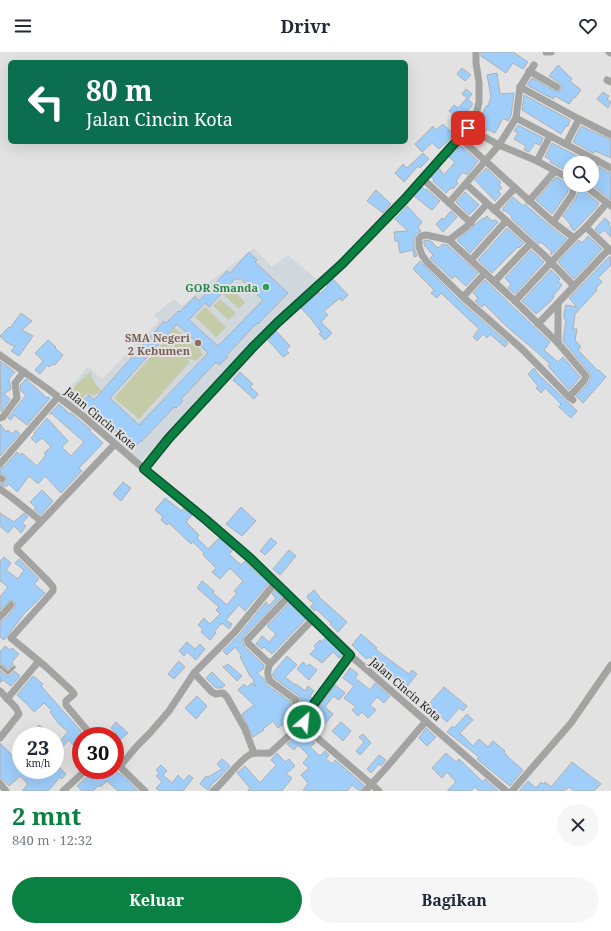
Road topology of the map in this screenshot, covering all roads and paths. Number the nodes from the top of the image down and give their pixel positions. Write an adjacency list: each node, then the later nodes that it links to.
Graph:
1 (476, 52): 9 (street)
2 (546, 52): 3 (street)
3 (552, 52)
4 (557, 86): 5 (street)
5 (520, 87): 6 (street); 7 (street)
6 (516, 118): 11 (street); 14 (street)
7 (579, 119): 10 (street); 13 (street)
8 (611, 126): 10 (street)
9 (468, 128): 12 (street); 14 (street)
10 (609, 134)
11 (550, 136): 13 (street); 17 (street)
12 (460, 138): 16 (street); 22 (street)
13 (566, 144): 15 (street)
14 (499, 145): 16 (street); 17 (street)
15 (589, 156)
16 (486, 161): 23 (street); 24 (street)
17 (537, 161): 20 (street)
18 (599, 161): 19 (street)
19 (611, 168)
20 (555, 171): 21 (street); 27 (street)
21 (563, 175)
22 (423, 179): 28 (street); 56 (street)
23 (466, 184): 28 (street); 29 (street)
24 (515, 188): 27 (street); 31 (street)
25 (572, 192): 33 (street)
26 (593, 192): 30 (street)
27 (529, 201): 33 (street)
28 (449, 203): 34 (street)
29 (487, 204): 31 (street); 34 (street)
30 (609, 205): 35 (street)
31 (494, 210): 32 (street)
32 (506, 221): 38 (street); 40 (street)
33 (553, 222): 36 (street)
34 (470, 223): 37 (street)
35 (586, 227): 36 (street); 39 (street)
36 (574, 238): 41 (street)
37 (450, 240): 40 (street); 45 (street)
38 (530, 244): 41 (street); 43 (street)
39 (610, 250): 44 (street)
40 (471, 260): 42 (street)
41 (551, 263): 44 (street); 46 (street)
42 (485, 273): 43 (street); 45 (street)
43 (494, 282): 46 (street)
44 (574, 286): 47 (street)
45 (462, 297): 49 (street)
46 (516, 301): 48 (street)
47 (558, 303): 48 (street); 49 (street)
48 (538, 324): 49 (street)
49 (558, 343)
50 (0, 355): 51 (street, Jalan Cincin Kota)
51 (24, 372): 52 (street, Jalan Cincin Kota); 53 (street)
52 (58, 397): 54 (street, Jalan Cincin Kota); 55 (street)
53 (0, 418)
54 (115, 444): 56 (street, Jalan Cincin Kota); 58 (street)
55 (0, 464)
56 (144, 469): 59 (street, Jalan Cincin Kota)
57 (0, 489): 58 (street)
58 (41, 521): 65 (street)
59 (275, 583): 60 (street, Jalan Cincin Kota); 70 (street)
60 (289, 596): 63 (street, Jalan Cincin Kota); 66 (street)
61 (11, 605): 62 (street)
62 (0, 617)
63 (312, 620): 64 (street, Jalan Cincin Kota); 66 (street)
64 (350, 655): 73 (street); 74 (street, Jalan Cincin Kota)
65 (39, 661): 72 (street); 75 (street)
66 (270, 664): 73 (street)
67 (611, 665): 90 (street)
68 (0, 666): 69 (lane)
69 (14, 668)
70 (194, 674): 77 (street); 78 (street)
71 (0, 691): 72 (street)
72 (8, 699): 76 (street)
73 (304, 719): 77 (street); 82 (street)
74 (426, 721): 82 (street); 89 (street, Jalan Cincin Kota)
75 (84, 727)
76 (0, 738)
77 (254, 753): 86 (street)
78 (124, 758)
79 (124, 770): 85 (street)
80 (76, 779): 84 (street)
81 (0, 783): 83 (street)
82 (372, 784): 87 (street); 88 (street)
83 (6, 791)
84 (63, 791)
85 (143, 791)
86 (213, 791)
87 (365, 791)
88 (379, 791)
89 (506, 791)
90 (512, 791)

